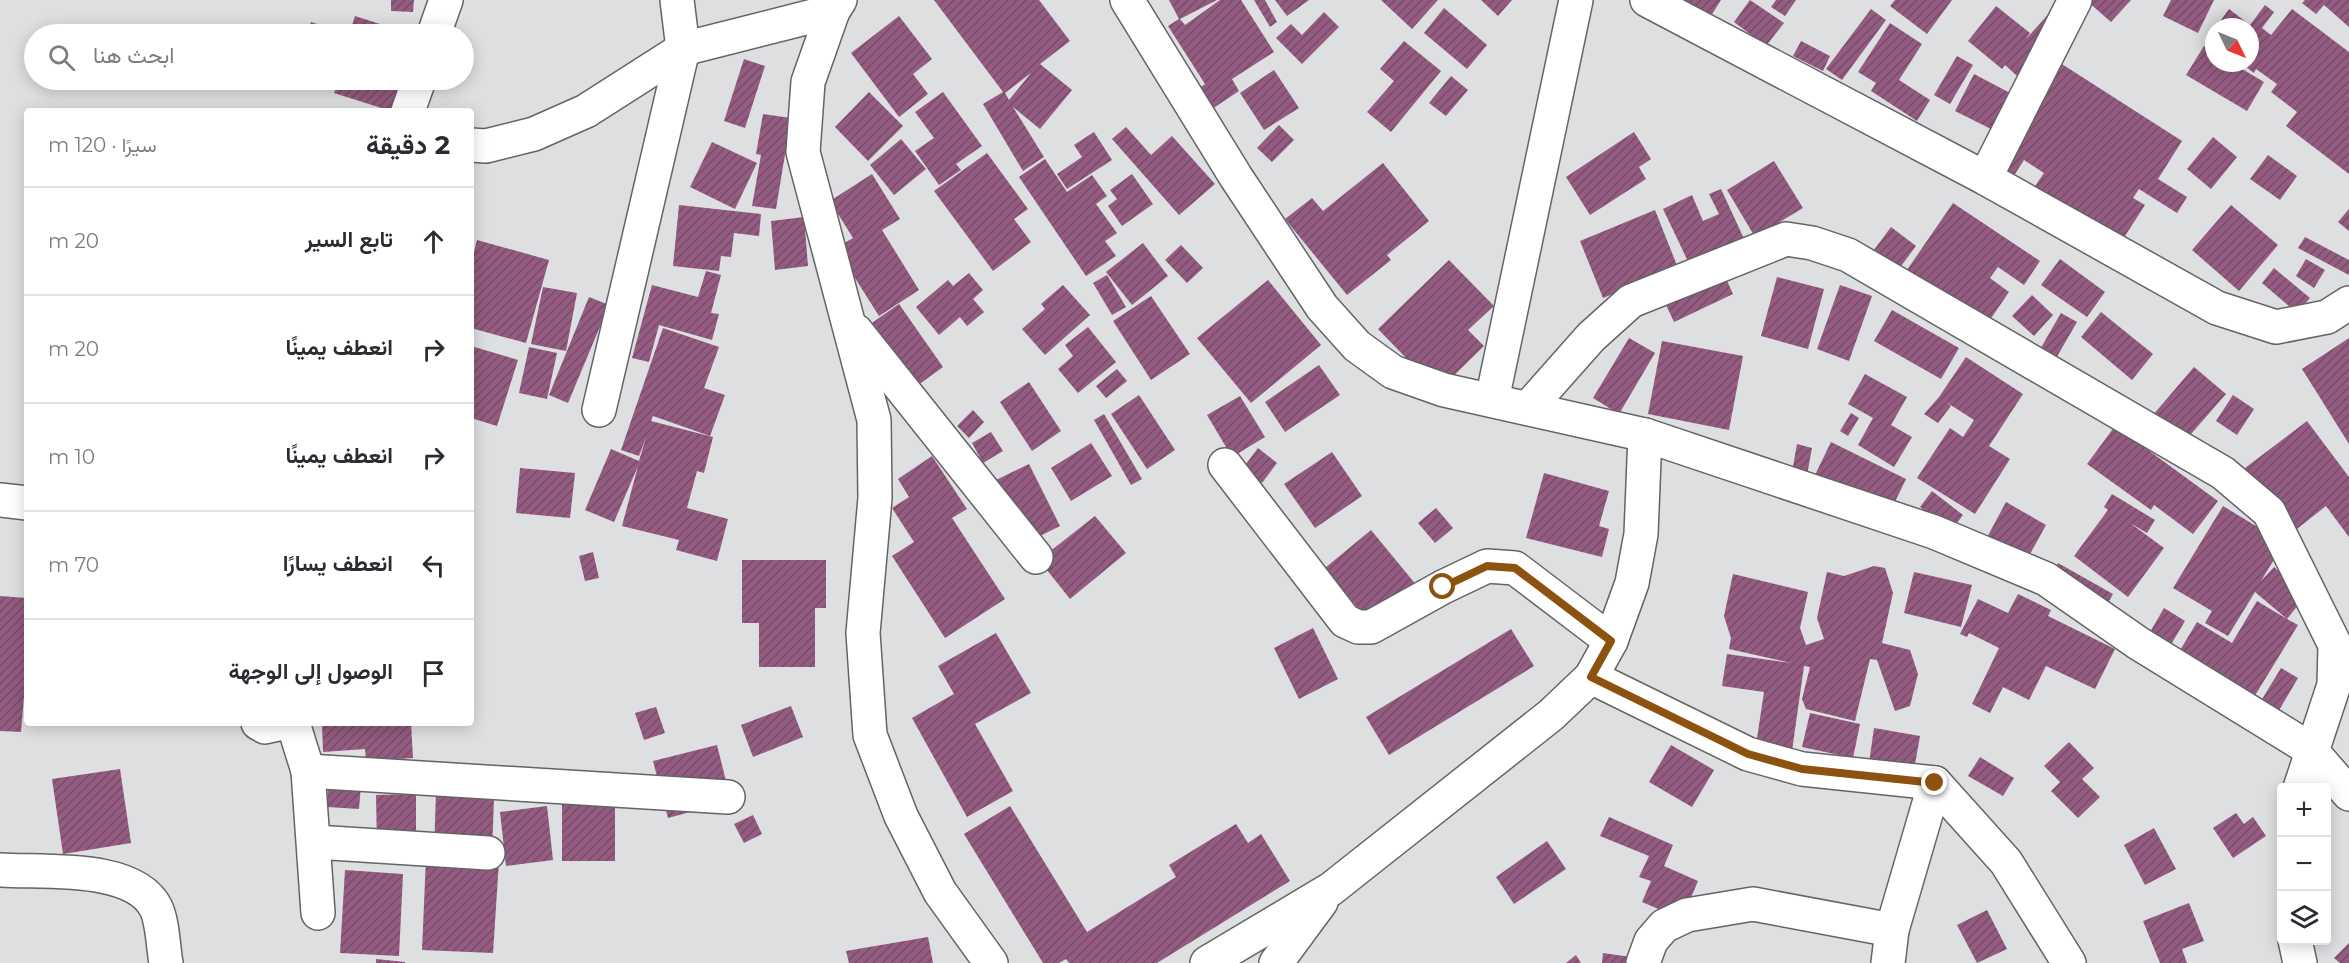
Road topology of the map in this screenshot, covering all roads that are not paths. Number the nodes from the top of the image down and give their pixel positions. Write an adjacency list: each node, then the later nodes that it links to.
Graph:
1 (446, 0): 8 (street)
2 (677, 0): 9 (street)
3 (1126, 0): 16 (street)
4 (1576, 0): 16 (street)
5 (1647, 0): 13 (street)
6 (2075, 0): 13 (street)
7 (837, 6): 9 (street); 15 (street)
8 (438, 24)
9 (683, 49): 12 (street); 18 (street)
10 (415, 90): 11 (street)
11 (409, 108)
12 (474, 145)
13 (1985, 178): 14 (street)
14 (2349, 303)
15 (849, 323): 23 (street); 41 (street)
16 (1492, 400): 17 (street)
17 (1528, 408): 19 (street); 27 (street)
18 (599, 410)
19 (1645, 435): 24 (street); 27 (street)
20 (1225, 465): 24 (street)
21 (0, 500): 22 (street)
22 (24, 502)
23 (1036, 557)
24 (1611, 641): 25 (street)
25 (1591, 677): 29 (street); 36 (street)
26 (294, 726): 28 (street)
27 (2310, 749): 30 (street); 31 (street)
28 (308, 771): 32 (street); 33 (street)
29 (1935, 783): 38 (street); 46 (street)
30 (2301, 783)
31 (2349, 794)
32 (728, 797)
33 (315, 842): 34 (street); 37 (street)
34 (488, 854)
35 (0, 870): 40 (street)
36 (1330, 889): 42 (street); 43 (street)
37 (318, 913)
38 (1892, 930): 44 (street); 45 (street)
39 (2296, 945): 47 (street)
40 (166, 963)
41 (991, 963)
42 (1207, 963)
43 (1276, 963)
44 (1643, 963)
45 (1888, 963)
46 (2069, 963)
47 (2300, 963)

